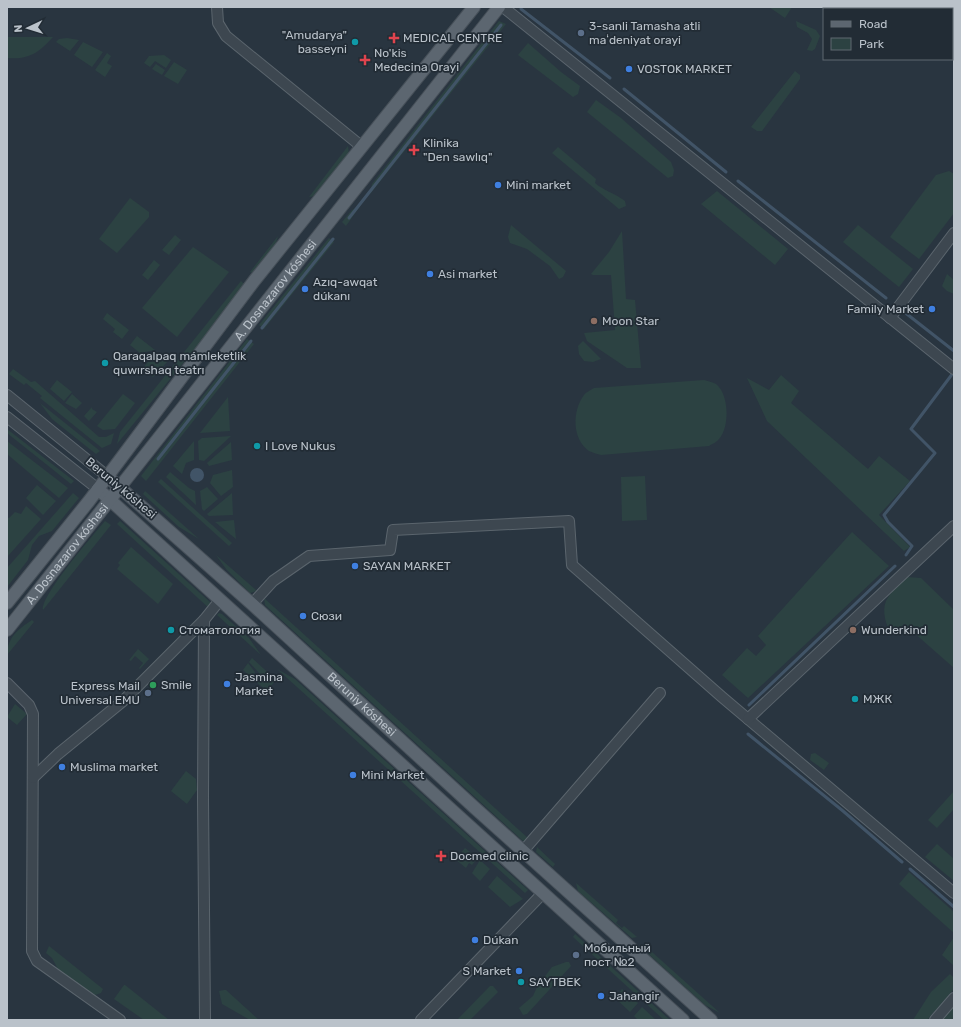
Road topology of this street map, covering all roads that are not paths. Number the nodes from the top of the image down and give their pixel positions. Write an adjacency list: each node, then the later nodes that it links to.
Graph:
1 (217, 7): 5 (street)
2 (474, 7): 5 (main road, A. Dosnazarov kóshesi)
3 (499, 7): 13 (main road, A. Dosnazarov kóshesi)
4 (503, 7): 7 (street)
5 (361, 146): 11 (main road, A. Dosnazarov kóshesi)
6 (954, 233): 7 (street)
7 (890, 318): 8 (street)
8 (954, 369)
9 (7, 395): 12 (street, Beruniy kóshesi)
10 (7, 417): 14 (street, Beruniy kóshesi)
11 (124, 454): 13 (main road); 15 (main road, A. Dosnazarov kóshesi)
12 (84, 457): 14 (street); 15 (street, Beruniy kóshesi)
13 (138, 463): 16 (main road, A. Dosnazarov kóshesi)
14 (74, 470): 17 (street, Beruniy kóshesi)
15 (108, 476): 16 (main road, Beruniy kóshesi); 17 (main road, A. Dosnazarov kóshesi)
16 (120, 486): 18 (main road, A. Dosnazarov kóshesi); 19 (main road, Beruniy kóshesi)
17 (98, 489): 18 (main road, Beruniy kóshesi); 20 (main road, A. Dosnazarov kóshesi)
18 (110, 500): 21 (main road, Beruniy kóshesi); 22 (main road, A. Dosnazarov kóshesi)
19 (138, 501): 21 (main road); 26 (main road, Beruniy kóshesi)
20 (84, 507): 22 (main road); 25 (main road, A. Dosnazarov kóshesi)
21 (127, 515): 24 (main road, Beruniy kóshesi)
22 (97, 517): 28 (main road, A. Dosnazarov kóshesi)
23 (954, 526): 31 (street)
24 (220, 600): 27 (street); 34 (main road, Beruniy kóshesi)
25 (7, 603)
26 (252, 604): 31 (street); 33 (main road, Beruniy kóshesi)
27 (204, 620): 32 (street); 40 (street)
28 (7, 630)
29 (7, 683): 32 (street)
30 (660, 692): 35 (street)
31 (748, 719): 37 (street)
32 (33, 778): 39 (street)
33 (475, 808): 34 (main road); 35 (main road, Beruniy kóshesi)
34 (463, 820): 36 (main road, Beruniy kóshesi)
35 (523, 851): 43 (main road, Beruniy kóshesi)
36 (543, 893): 41 (street); 42 (main road, Beruniy kóshesi)
37 (954, 893)
38 (954, 998): 44 (street)
39 (120, 1020)
40 (205, 1020)
41 (421, 1020)
42 (683, 1020)
43 (711, 1020)
44 (935, 1020)

